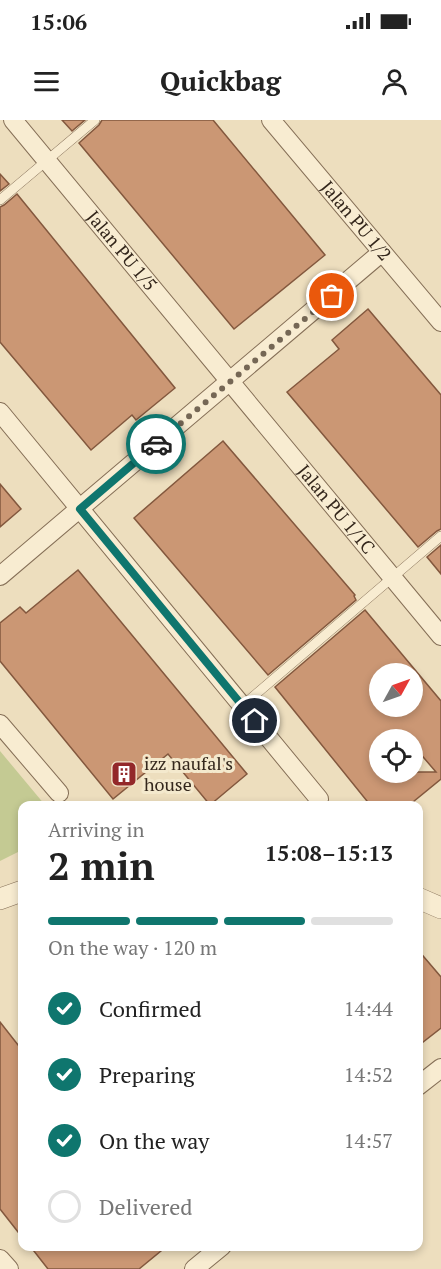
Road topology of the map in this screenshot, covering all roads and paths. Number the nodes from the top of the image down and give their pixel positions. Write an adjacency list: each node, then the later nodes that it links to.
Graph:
1 (13, 120): 4 (street, Jalan PU 1/5)
2 (95, 120): 4 (lane)
3 (271, 120): 6 (street, Jalan PU 1/2)
4 (47, 161): 5 (lane); 8 (street, Jalan PU 1/5)
5 (0, 200)
6 (382, 252): 7 (street, Jalan PU 1/2); 8 (street)
7 (441, 322)
8 (230, 382): 10 (street); 13 (street, Jalan PU 1/1C)
9 (0, 412): 10 (street)
10 (80, 509): 12 (street); 15 (street)
11 (441, 536): 13 (lane)
12 (0, 576)
13 (392, 578): 14 (street, Jalan PU 1/1C); 15 (lane)
14 (441, 636)
15 (242, 706): 18 (street)
16 (0, 724): 17 (street)
17 (59, 792)
18 (319, 800)
19 (18, 892): 20 (street)
20 (0, 899)
21 (423, 900): 22 (street)
22 (441, 908)
23 (441, 1068): 24 (street)
24 (423, 1082)
25 (216, 1251): 28 (street)
26 (0, 1259): 27 (street)
27 (9, 1269)
28 (194, 1269)

